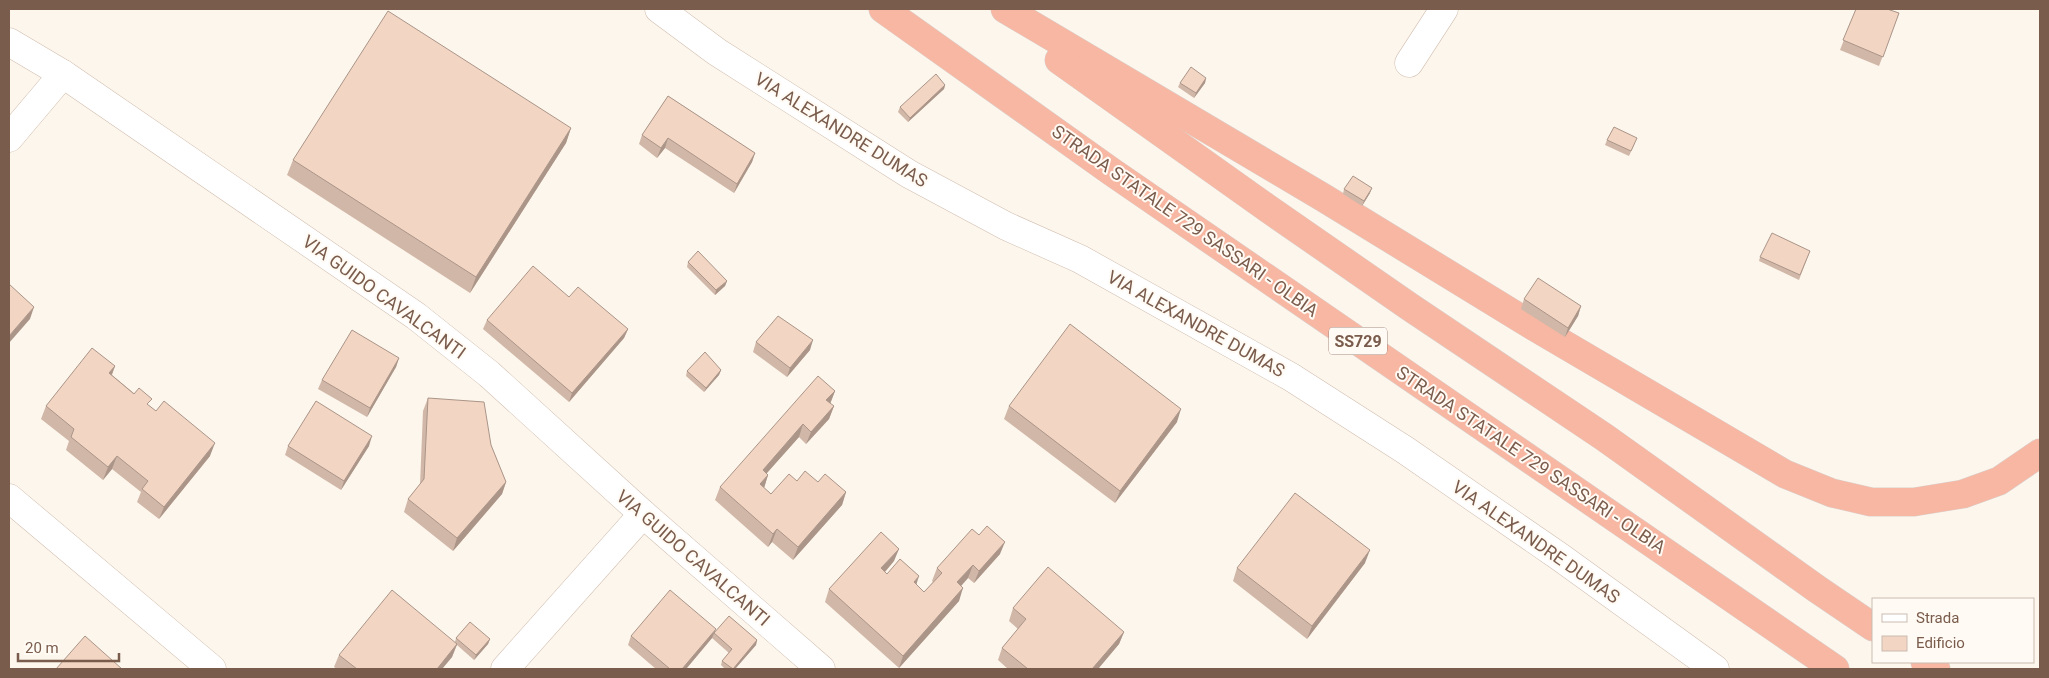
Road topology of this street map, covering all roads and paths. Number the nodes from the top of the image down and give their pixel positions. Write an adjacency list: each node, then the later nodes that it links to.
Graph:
1 (659, 9): 17 (street, VIA ALEXANDRE DUMAS)
2 (883, 9): 18 (highway, STRADA STATALE 729 SASSARI - OLBIA / SS729)
3 (986, 9): 13 (highway)
4 (1005, 9): 10 (highway)
5 (1444, 9): 7 (street)
6 (9, 42): 8 (street, VIA GUIDO CAVALCANTI)
7 (1409, 63)
8 (63, 74): 9 (street); 12 (street, VIA GUIDO CAVALCANTI)
9 (9, 138)
10 (2040, 453)
11 (9, 498): 14 (street)
12 (643, 514): 15 (street); 16 (street, VIA GUIDO CAVALCANTI)
13 (1872, 626)
14 (212, 669)
15 (505, 669)
16 (821, 669)
17 (1714, 669)
18 (1835, 669)

